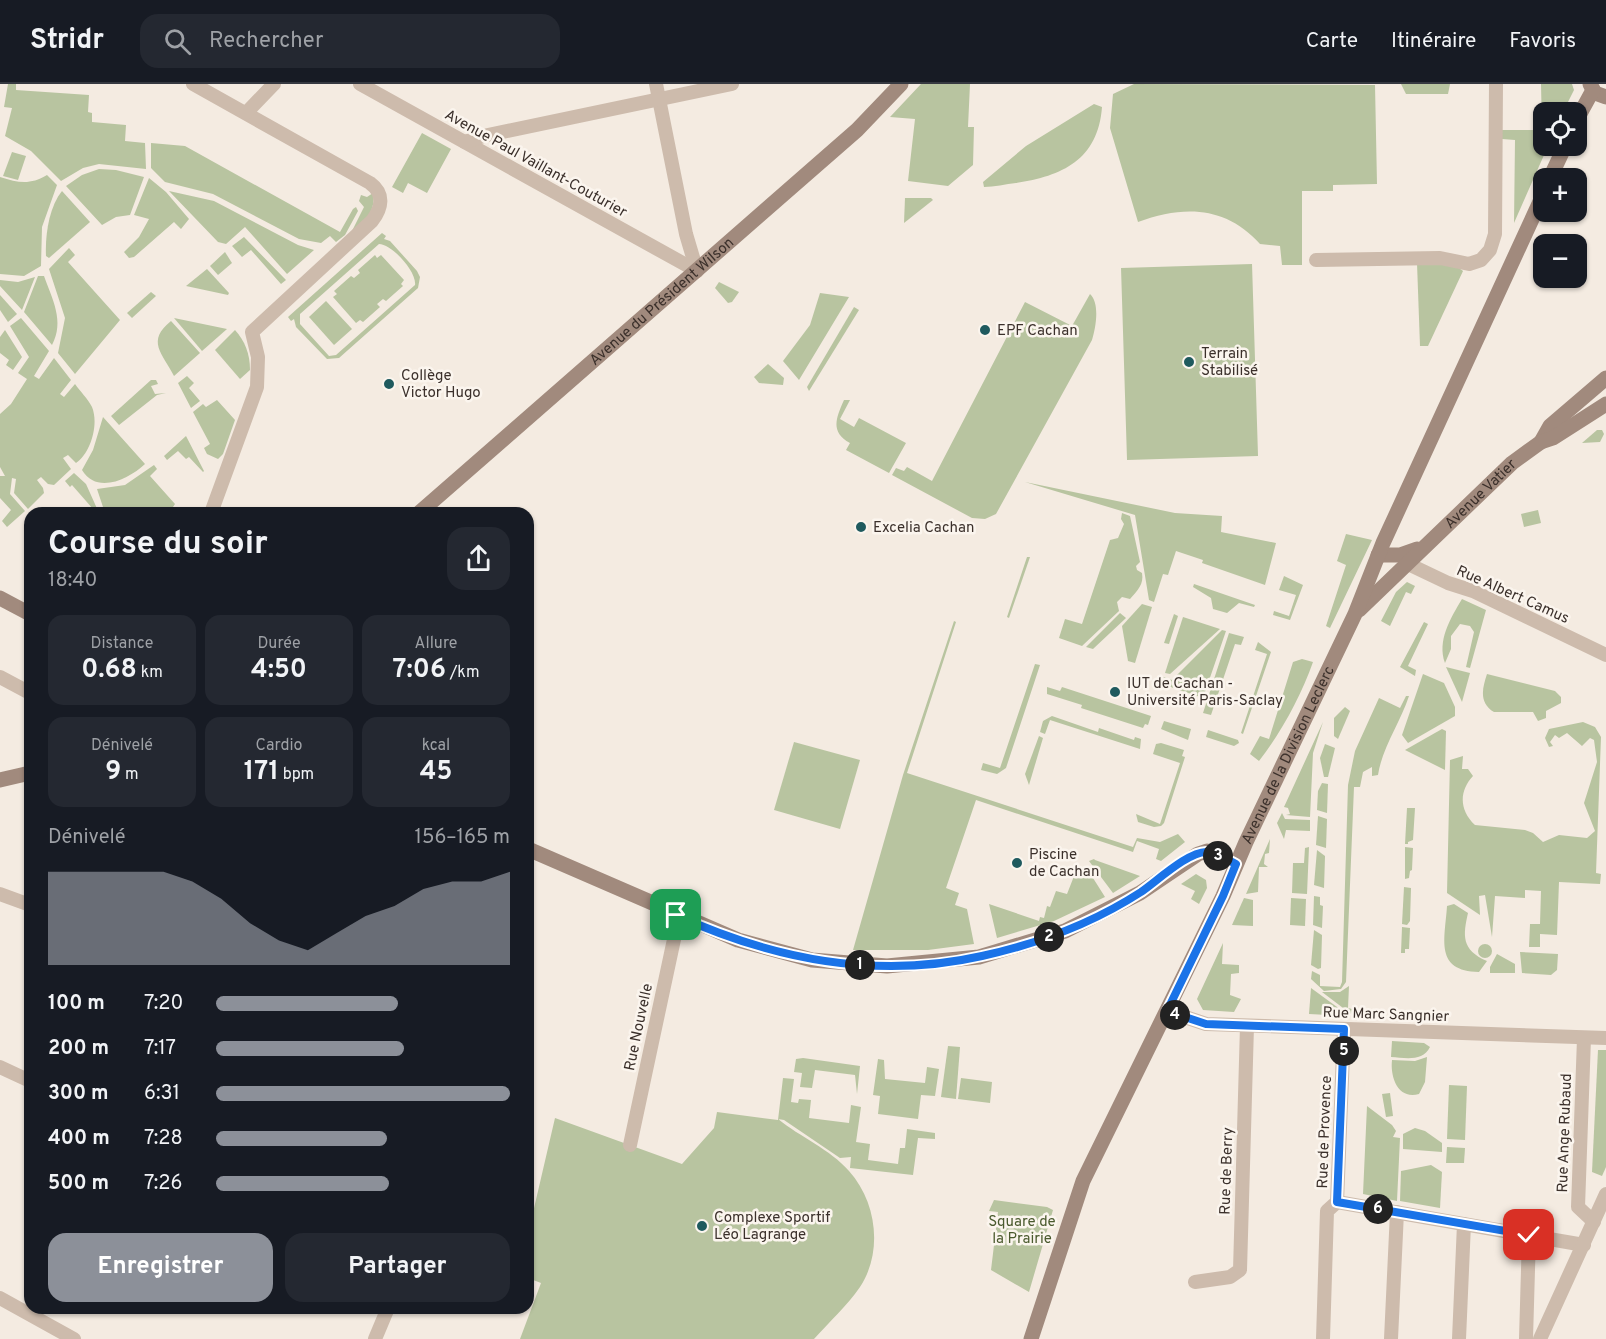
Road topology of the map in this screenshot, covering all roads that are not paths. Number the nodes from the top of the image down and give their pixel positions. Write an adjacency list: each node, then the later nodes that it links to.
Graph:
1 (193, 84): 11 (street)
2 (274, 84): 11 (street)
3 (360, 84): 12 (street, Avenue Paul Vaillant-Couturier)
4 (656, 84): 9 (street)
5 (732, 84): 9 (street)
6 (902, 84): 15 (main road, Avenue du Président Wilson)
7 (1496, 84): 14 (street)
8 (1596, 90): 10 (main road)
9 (659, 99): 12 (street); 15 (street)
10 (1587, 104)
11 (246, 113): 20 (street)
12 (465, 142): 15 (street, Avenue Paul Vaillant-Couturier)
13 (1533, 217): 23 (main road, Avenue de la Division Leclerc)
14 (1316, 260)
15 (697, 271): 21 (main road, Avenue du Président Wilson)
16 (1606, 378): 17 (main road, Avenue Vatier)
17 (1590, 394): 18 (main road); 19 (main road, Avenue Vatier)
18 (1605, 406): 19 (main road, Avenue Vatier)
19 (1541, 442): 22 (main road, Avenue Vatier)
20 (213, 507)
21 (426, 507)
22 (1422, 547): 23 (main road, Avenue Vatier); 24 (main road, Avenue Vatier)
23 (1381, 549): 27 (main road, Avenue de la Division Leclerc)
24 (1406, 563): 27 (main road, Avenue Vatier); 28 (street, Rue Albert Camus)
25 (0, 598): 26 (main road)
26 (24, 611)
27 (1355, 614): 34 (main road, Avenue de la Division Leclerc)
28 (1606, 655)
29 (0, 677): 30 (street)
30 (24, 690)
31 (24, 774): 32 (main road)
32 (0, 780)
33 (534, 852): 37 (main road)
34 (1236, 864): 37 (main road); 38 (main road, Avenue de la Division Leclerc)
35 (0, 894): 36 (street)
36 (24, 903)
37 (679, 916): 45 (street, Rue Nouvelle)
38 (1167, 1011): 39 (street, Rue Marc Sangnier); 60 (main road, Avenue de la Division Leclerc)
39 (1247, 1026): 40 (street, Rue Marc Sangnier); 53 (street, Rue de Berry)
40 (1344, 1029): 41 (street, Rue Marc Sangnier); 47 (street, Rue de Provence)
41 (1584, 1038): 42 (street, Rue Marc Sangnier); 49 (street, Rue Ange Rubaud)
42 (1606, 1038)
43 (0, 1067): 44 (street)
44 (24, 1078)
45 (630, 1145)
46 (1606, 1194): 49 (street)
47 (1337, 1202): 48 (street); 61 (street, Rue de Provence)
48 (1396, 1212): 50 (street); 62 (street)
49 (1594, 1222): 52 (street)
50 (1464, 1224): 51 (street); 63 (street)
51 (1529, 1235): 52 (street); 64 (street)
52 (1584, 1245): 65 (street)
53 (1195, 1282)
54 (0, 1298): 55 (street)
55 (24, 1311)
56 (29, 1314): 58 (street)
57 (385, 1314): 59 (street)
58 (74, 1339)
59 (375, 1339)
60 (1030, 1339)
61 (1323, 1339)
62 (1391, 1339)
63 (1459, 1339)
64 (1526, 1339)
65 (1540, 1339)

